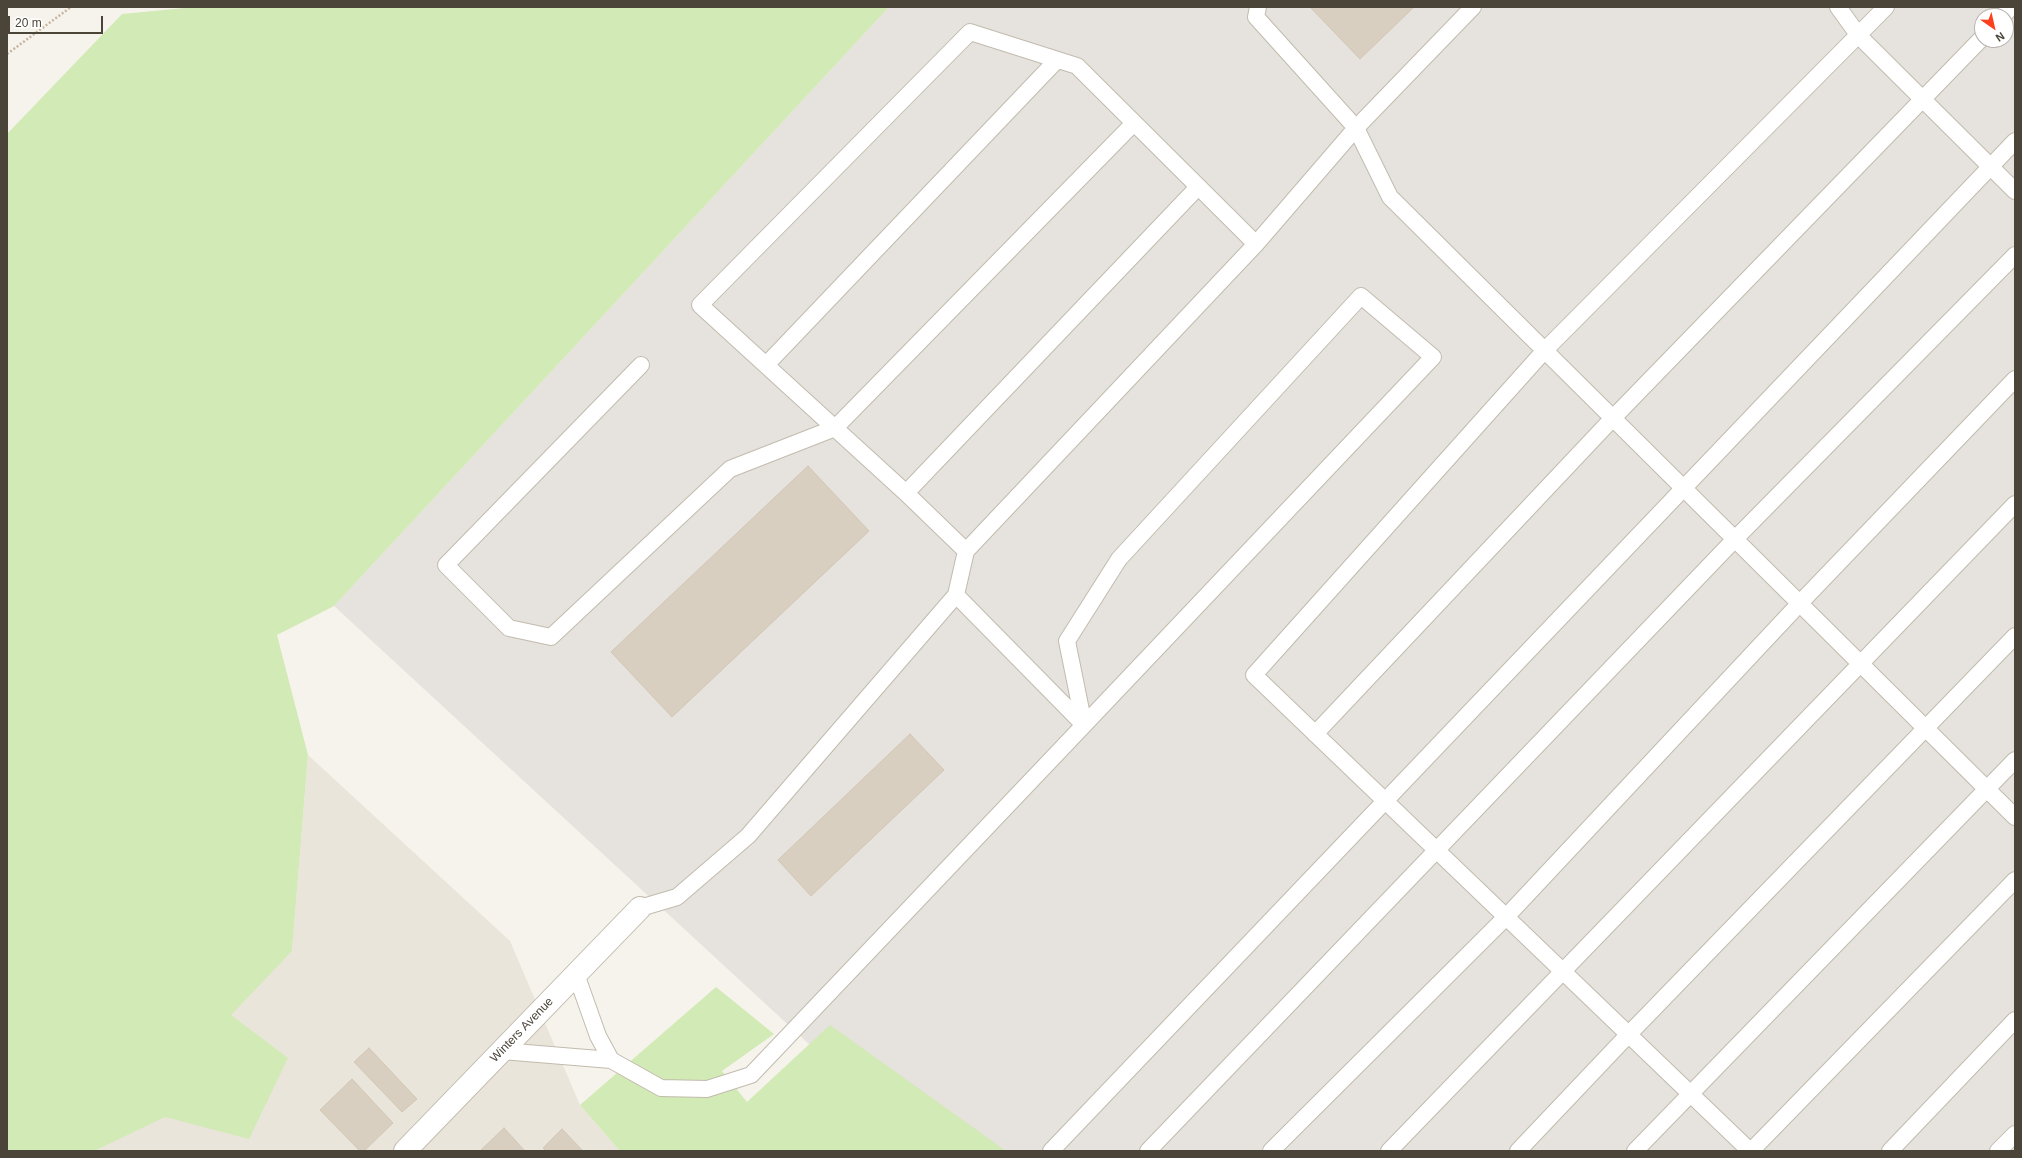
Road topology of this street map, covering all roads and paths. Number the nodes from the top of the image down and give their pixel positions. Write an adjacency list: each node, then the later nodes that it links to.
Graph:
1 (71, 7): 8 (path)
2 (1258, 7): 12 (lane)
3 (1472, 7): 12 (lane)
4 (1838, 7): 6 (lane)
5 (1886, 7): 6 (lane)
6 (1858, 36): 10 (lane); 19 (lane)
7 (1974, 46): 10 (lane)
8 (7, 54)
9 (1057, 60): 11 (lane); 21 (lane); 21 (lane)
10 (1923, 100): 14 (lane); 23 (lane)
11 (1134, 123): 15 (lane); 24 (lane)
12 (1356, 128): 17 (lane); 19 (lane)
13 (2015, 141): 14 (lane)
14 (1991, 167): 16 (lane); 25 (lane)
15 (1198, 187): 17 (lane); 26 (lane)
16 (2015, 191)
17 (1256, 244): 29 (lane)
18 (2015, 255): 28 (lane)
19 (1545, 350): 23 (lane); 36 (lane)
20 (641, 365): 24 (lane)
21 (766, 365): 24 (lane)
22 (2015, 379): 31 (lane)
23 (1613, 418): 25 (lane); 36 (lane)
24 (835, 428): 26 (lane)
25 (1685, 489): 28 (lane); 39 (lane)
26 (906, 493): 29 (lane)
27 (2015, 504): 33 (lane)
28 (1735, 539): 31 (lane); 41 (lane)
29 (966, 551): 30 (lane)
30 (956, 595): 34 (lane); 43 (lane)
31 (1800, 603): 33 (lane); 44 (lane)
32 (2015, 636): 35 (lane)
33 (1859, 663): 35 (lane); 45 (lane)
34 (1084, 725): 34 (lane); 50 (lane)
35 (1926, 729): 38 (lane); 48 (lane)
36 (1315, 734): 39 (lane)
37 (2015, 760): 38 (lane)
38 (1987, 789): 40 (lane); 51 (lane)
39 (1385, 801): 41 (lane); 54 (lane)
40 (2015, 817)
41 (1436, 850): 44 (lane); 55 (lane)
42 (2015, 880): 60 (lane)
43 (640, 908): 46 (street, Winters Avenue)
44 (1506, 917): 45 (lane); 56 (lane)
45 (1562, 971): 48 (lane); 57 (lane)
46 (576, 974): 49 (street, Winters Avenue); 50 (lane)
47 (2015, 1020): 61 (lane)
48 (1628, 1035): 51 (lane); 58 (lane)
49 (502, 1051): 50 (lane); 53 (street, Winters Avenue)
50 (611, 1060)
51 (1691, 1094): 59 (lane); 60 (lane)
52 (2015, 1134): 62 (lane)
53 (405, 1151)
54 (1051, 1151)
55 (1148, 1151)
56 (1270, 1151)
57 (1389, 1151)
58 (1518, 1151)
59 (1635, 1151)
60 (1750, 1151)
61 (1890, 1151)
62 (1998, 1151)

